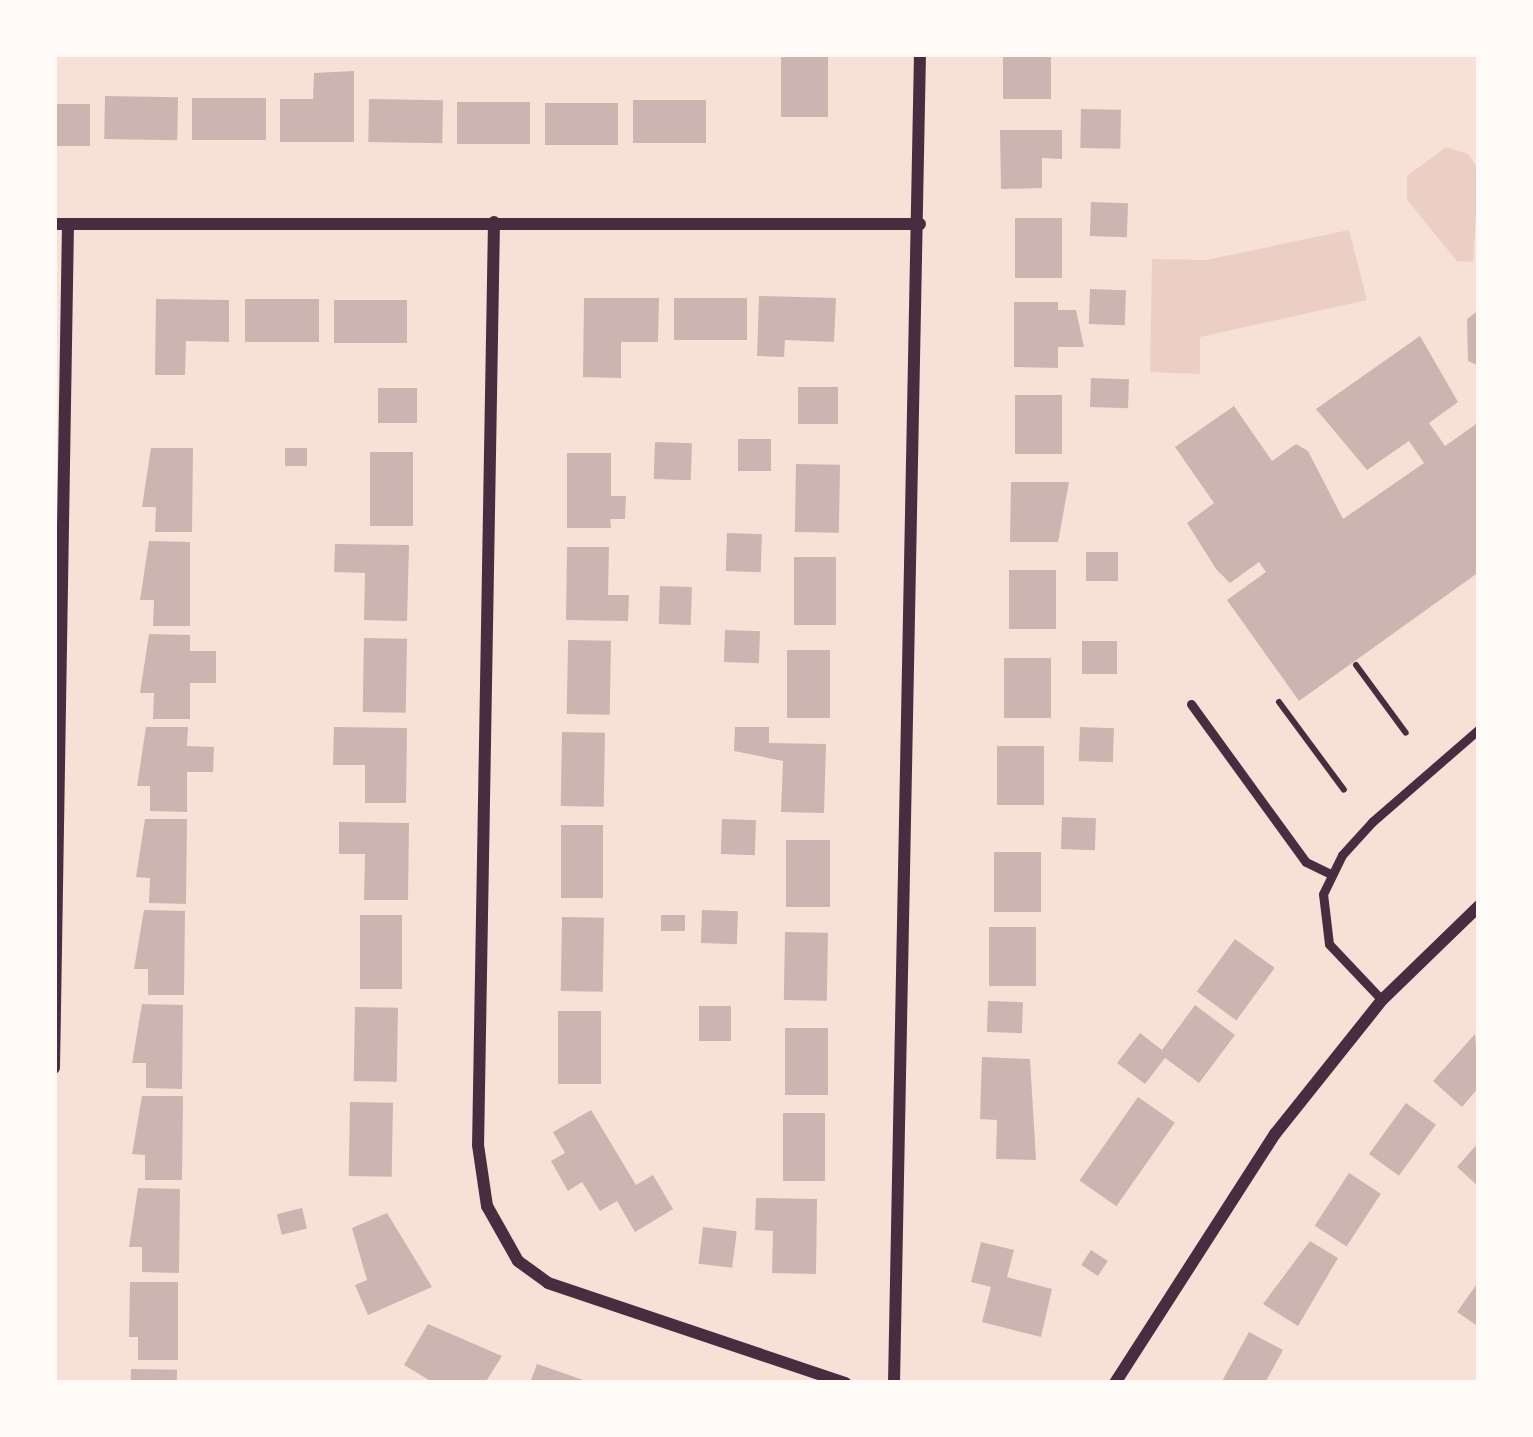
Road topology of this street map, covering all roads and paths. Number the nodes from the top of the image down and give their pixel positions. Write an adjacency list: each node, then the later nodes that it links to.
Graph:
1 (920, 54): 4 (street)
2 (494, 222): 3 (street); 4 (street); 15 (street)
3 (61, 224): 14 (street)
4 (920, 224): 16 (street)
5 (1356, 665): 9 (path)
6 (1279, 702): 10 (path)
7 (1191, 704): 11 (lane)
8 (1479, 729): 11 (lane)
9 (1406, 733)
10 (1344, 790)
11 (1330, 874): 13 (lane)
12 (1479, 906): 13 (street)
13 (1382, 1000): 17 (street)
14 (54, 1069)
15 (846, 1383)
16 (894, 1383)
17 (1114, 1383)

